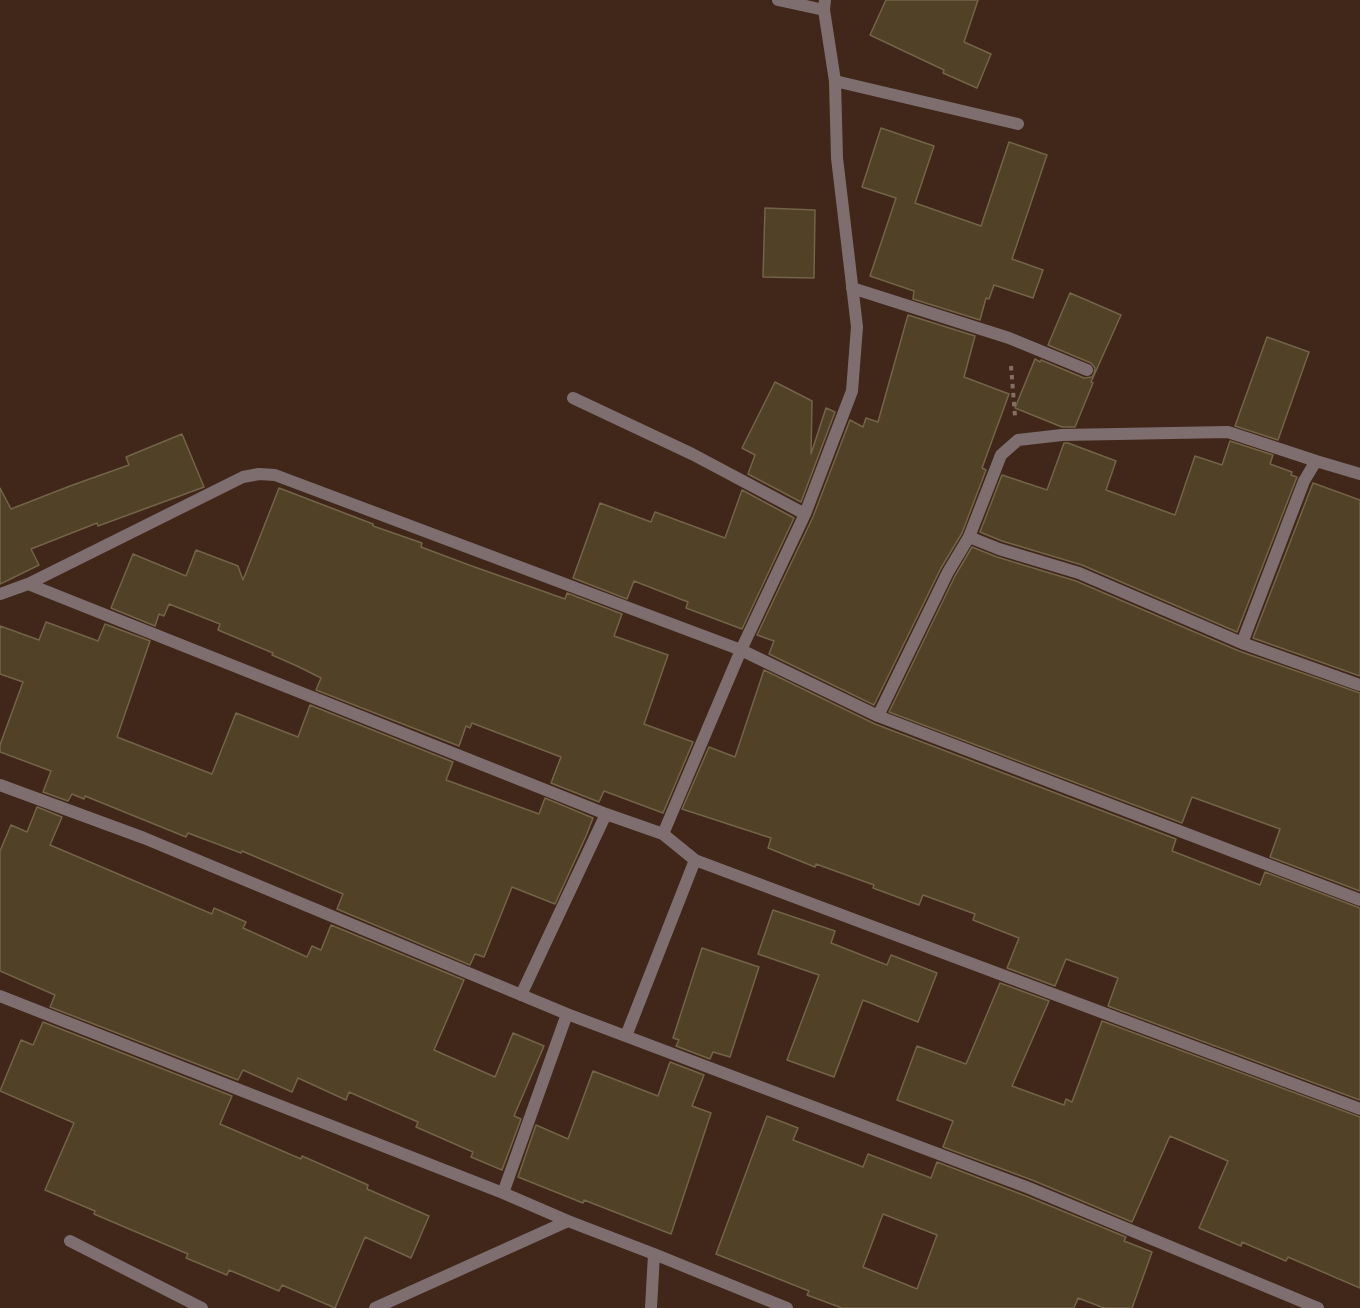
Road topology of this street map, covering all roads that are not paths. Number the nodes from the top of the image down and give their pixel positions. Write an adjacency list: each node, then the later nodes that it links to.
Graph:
1 (778, 0): 2 (street)
2 (825, 5): 3 (street)
3 (835, 81): 4 (street); 5 (street)
4 (1018, 124)
5 (852, 288): 6 (street); 10 (street)
6 (1087, 370)
7 (573, 398): 10 (street)
8 (1316, 461): 9 (street); 11 (street); 14 (street)
9 (1360, 474)
10 (804, 514): 15 (street)
11 (969, 537): 14 (street); 17 (street)
12 (28, 584): 13 (street); 15 (street); 19 (street)
13 (0, 594)
14 (1242, 643): 16 (street)
15 (741, 650): 17 (street); 20 (street)
16 (1360, 685)
17 (878, 716): 22 (street)
18 (0, 785): 23 (street)
19 (606, 814): 20 (street); 23 (street)
20 (663, 834): 21 (street)
21 (695, 860): 26 (street); 27 (street)
22 (1360, 900)
23 (521, 995): 25 (street)
24 (0, 996): 28 (street)
25 (567, 1014): 26 (street); 28 (street)
26 (626, 1036): 36 (street)
27 (1360, 1109)
28 (503, 1193): 29 (street)
29 (568, 1221): 31 (street); 33 (street)
30 (70, 1241): 32 (street)
31 (654, 1254): 34 (street); 35 (street)
32 (202, 1308)
33 (375, 1308)
34 (651, 1308)
35 (787, 1308)
36 (1318, 1308)

